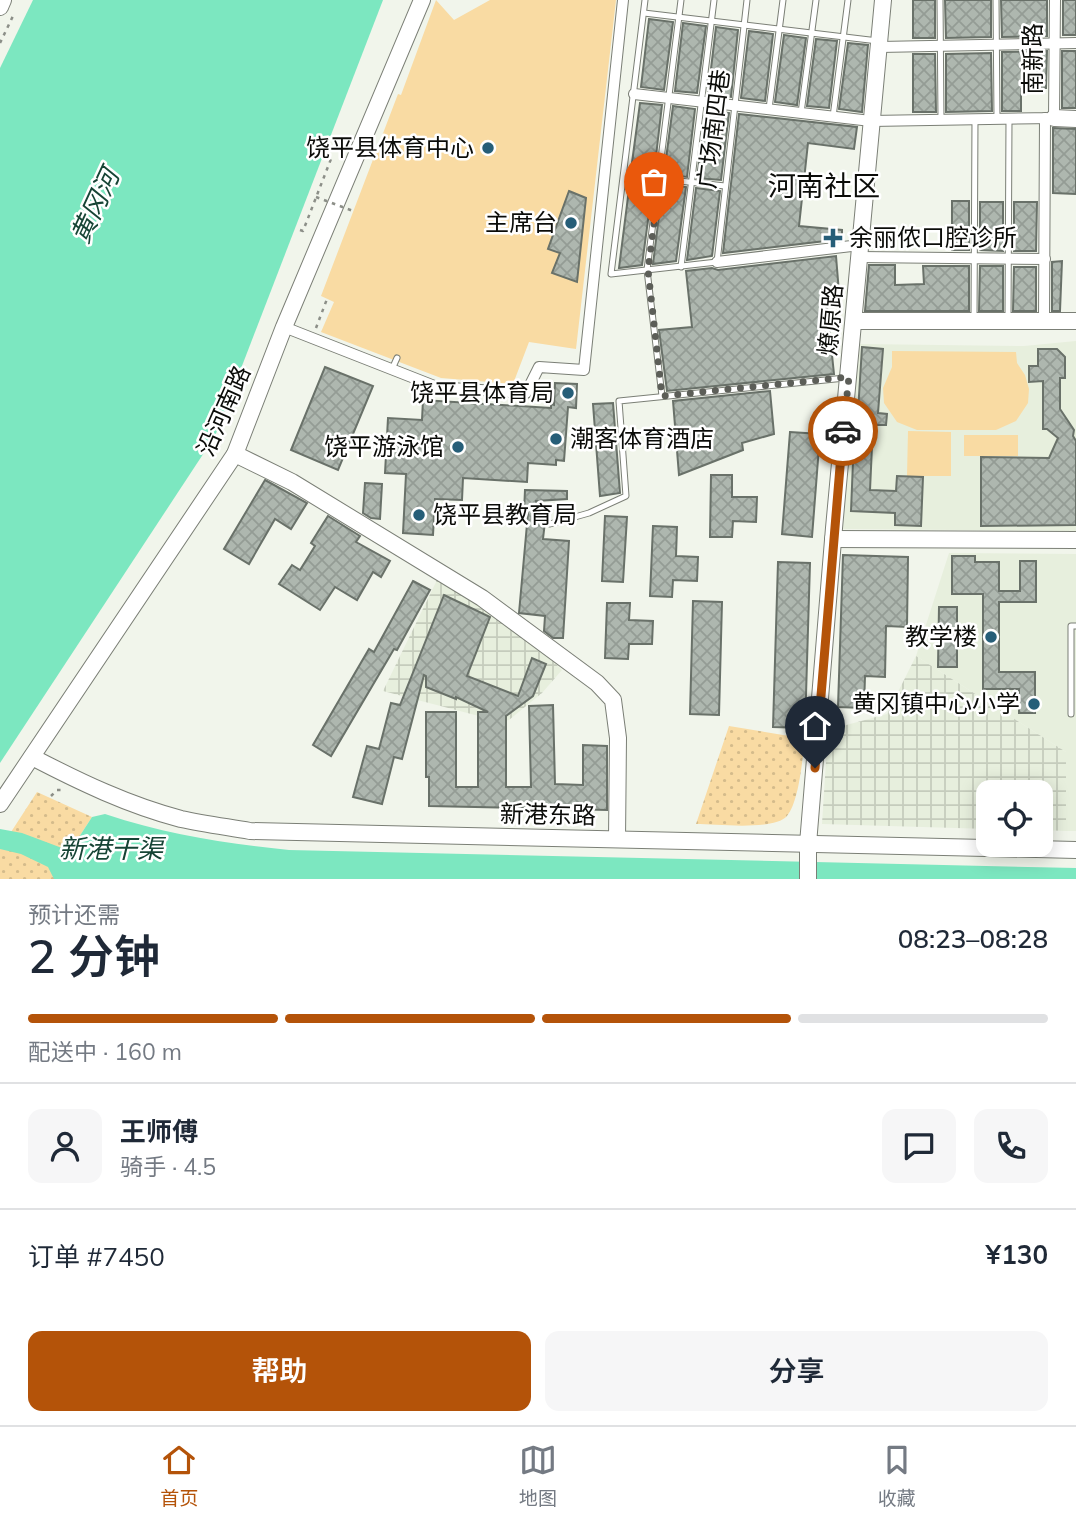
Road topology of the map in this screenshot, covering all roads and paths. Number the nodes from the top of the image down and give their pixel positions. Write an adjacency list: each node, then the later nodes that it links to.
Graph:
1 (422, 0): 63 (main road, 沿河南路)
2 (623, 0): 66 (street)
3 (645, 0): 15 (lane)
4 (681, 0): 16 (lane)
5 (714, 0): 17 (lane)
6 (747, 0): 18 (lane, 广场南四巷)
7 (783, 0): 19 (lane)
8 (816, 0): 20 (lane)
9 (848, 0): 21 (lane)
10 (883, 0): 25 (main road, 燎原路)
11 (940, 0): 27 (lane)
12 (996, 0): 26 (lane)
13 (1055, 0): 23 (street, 南新路)
14 (6, 6): 22 (path)
15 (644, 13): 16 (lane); 28 (lane)
16 (679, 17): 17 (lane); 29 (lane)
17 (712, 21): 18 (lane); 30 (lane)
18 (744, 25): 19 (lane); 31 (lane, 广场南四巷)
19 (780, 29): 20 (lane); 32 (lane)
20 (812, 33): 21 (lane); 33 (lane)
21 (844, 37): 25 (lane); 34 (lane)
22 (0, 43)
23 (1055, 43): 24 (street); 26 (street); 35 (street, 南新路)
24 (1076, 43)
25 (880, 44): 27 (street); 41 (main road, 燎原路)
26 (996, 44): 27 (street); 38 (lane)
27 (940, 46): 36 (lane)
28 (634, 94): 29 (street); 43 (lane)
29 (670, 98): 30 (street); 44 (lane)
30 (702, 102): 31 (street); 45 (lane)
31 (734, 105): 32 (street); 46 (lane, 广场南四巷)
32 (769, 109): 33 (street)
33 (801, 113): 34 (street)
34 (833, 117): 41 (street)
35 (1050, 118): 39 (street); 40 (main road); 53 (street, 南新路)
36 (941, 119): 37 (street); 41 (street)
37 (975, 119): 38 (street); 51 (lane)
38 (997, 119): 39 (street)
39 (1009, 119): 52 (lane)
40 (1076, 119)
41 (871, 121): 50 (main road, 燎原路)
42 (328, 158): 47 (path)
43 (625, 174): 44 (lane); 56 (lane)
44 (660, 179): 45 (lane); 56 (lane)
45 (692, 183): 46 (lane); 55 (lane)
46 (725, 186): 54 (lane, 广场南四巷)
47 (316, 197): 48 (path, bridge); 49 (path)
48 (354, 211)
49 (300, 230)
50 (860, 251): 51 (street); 54 (street); 58 (main road, 燎原路)
51 (974, 258): 52 (street); 59 (lane)
52 (1009, 258): 53 (street); 60 (lane)
53 (1045, 259): 61 (street, 南新路)
54 (717, 262): 55 (lane)
55 (681, 267): 56 (lane)
56 (648, 270): 68 (lane)
57 (327, 299): 64 (path)
58 (855, 321): 59 (main road); 67 (main road, 燎原路)
59 (974, 321): 60 (main road)
60 (1008, 321): 61 (main road)
61 (1044, 321): 62 (main road)
62 (1076, 321)
63 (284, 327): 64 (street); 69 (main road, 沿河南路)
64 (313, 338): 66 (street)
65 (397, 358): 66 (lane)
66 (392, 369)
67 (849, 377): 68 (lane); 71 (main road, 燎原路)
68 (662, 396): 70 (lane)
69 (235, 453): 75 (main road, 沿河南路); 77 (main road)
70 (550, 524)
71 (833, 539): 72 (main road); 78 (main road, 燎原路)
72 (1076, 540)
73 (1076, 626): 74 (lane)
74 (1071, 715)
75 (32, 757): 76 (main road, 沿河南路); 77 (main road, 新港东路)
76 (0, 804)
77 (617, 839): 78 (main road, 新港东路)
78 (808, 849): 79 (main road, 新港东路); 80 (main road, 燎原路)
79 (1076, 850)
80 (808, 879)

